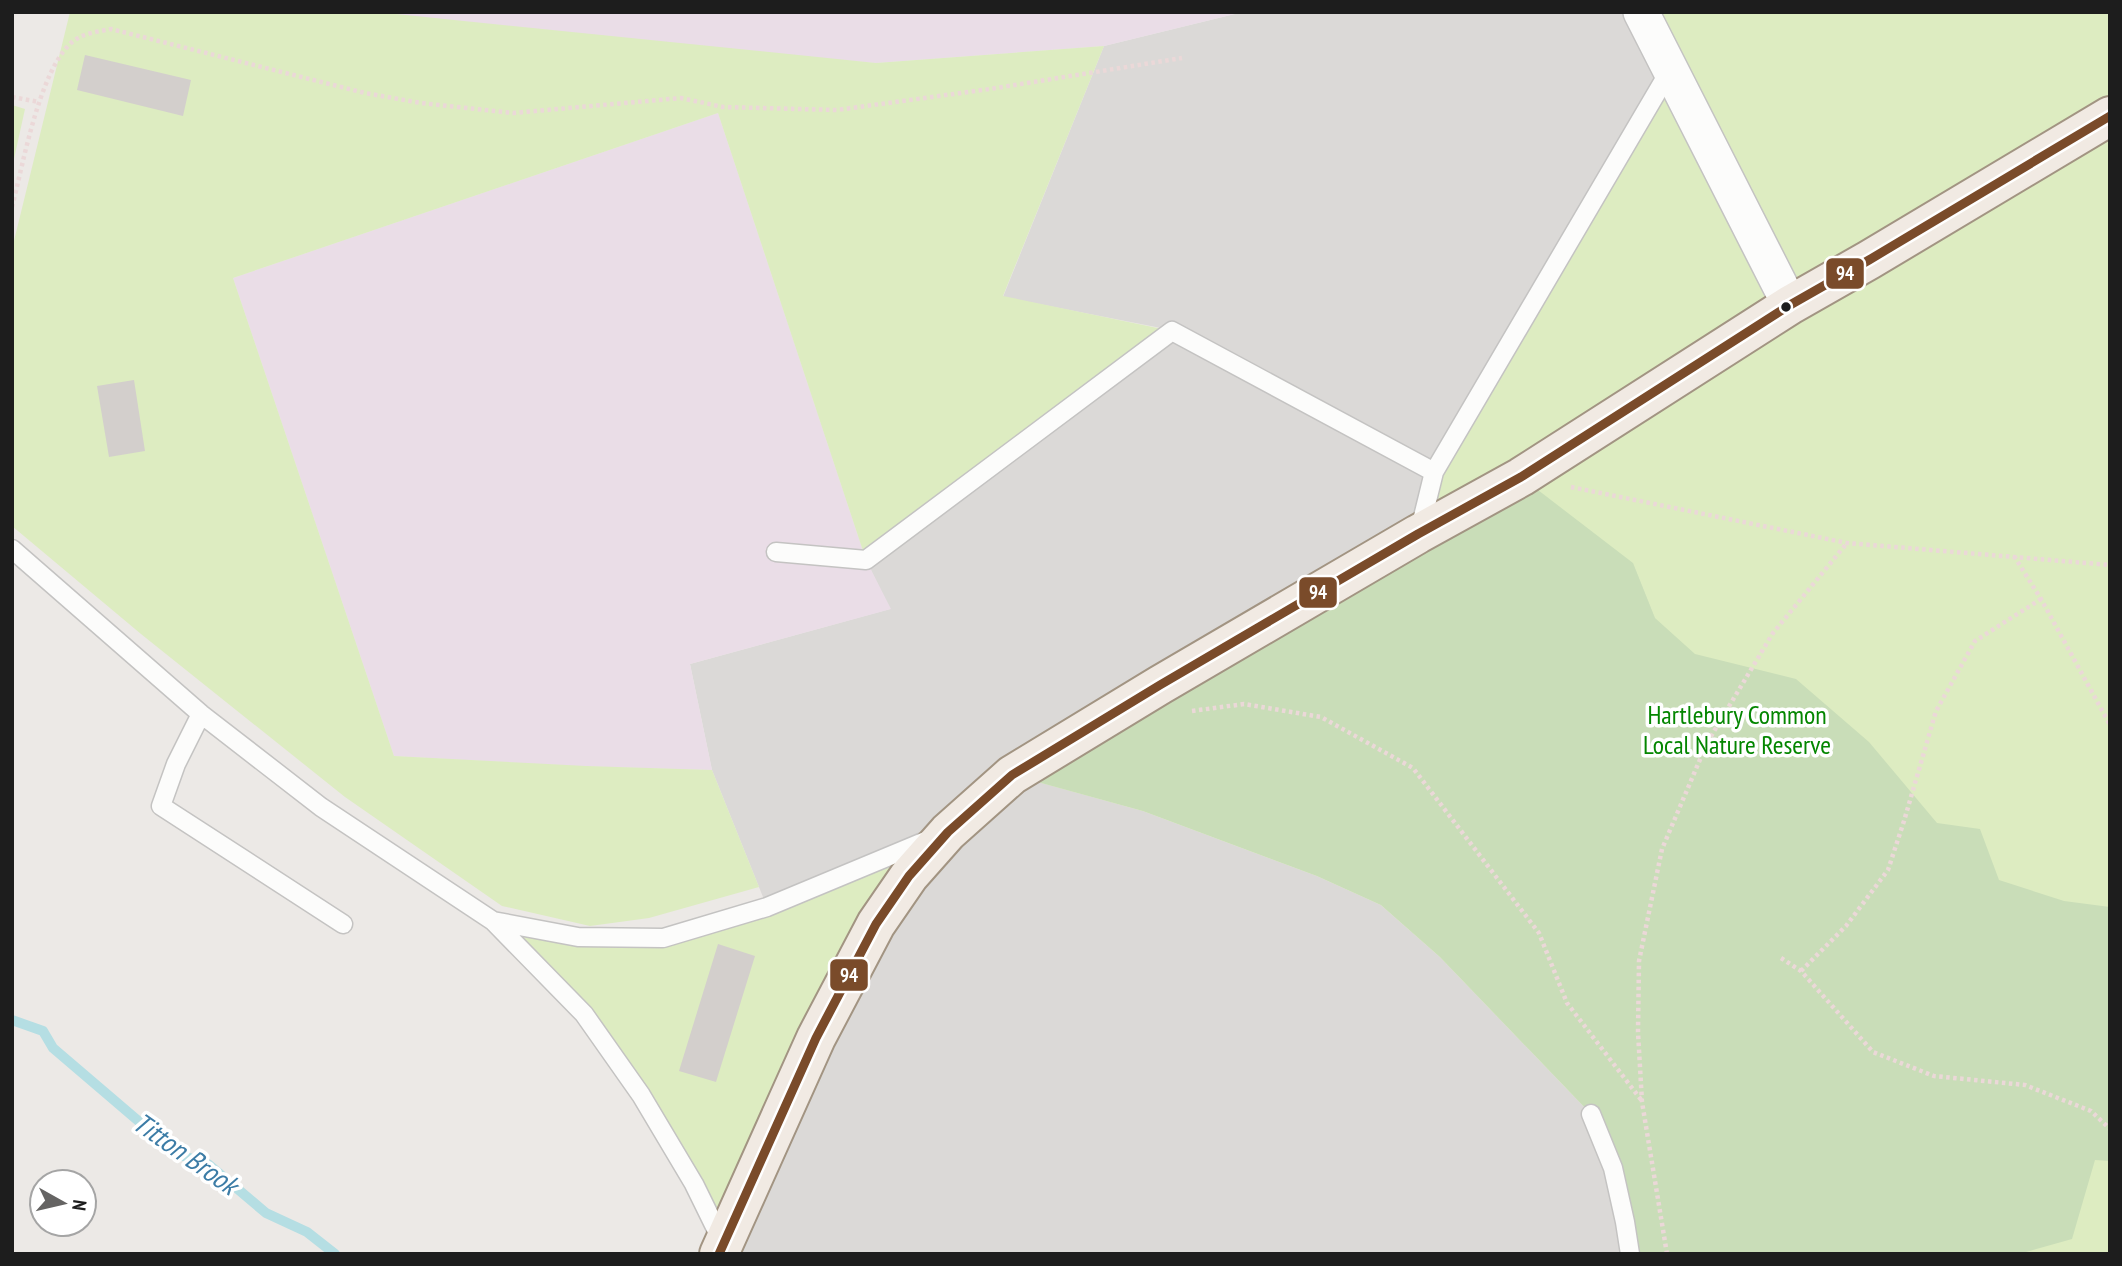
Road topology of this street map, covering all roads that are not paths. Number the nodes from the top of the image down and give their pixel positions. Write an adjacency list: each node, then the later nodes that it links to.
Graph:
1 (1641, 12): 2 (street)
2 (1670, 70): 4 (street); 5 (lane)
3 (2110, 116): 4 (main road)
4 (1790, 305): 6 (main road)
5 (1434, 472): 6 (lane); 8 (lane)
6 (1419, 534): 10 (main road)
7 (12, 549): 9 (lane)
8 (776, 552)
9 (201, 715): 11 (lane); 12 (lane)
10 (948, 832): 11 (lane); 14 (main road)
11 (492, 921): 14 (lane)
12 (343, 924)
13 (1591, 1114): 15 (lane)
14 (721, 1249)
15 (1630, 1254)

